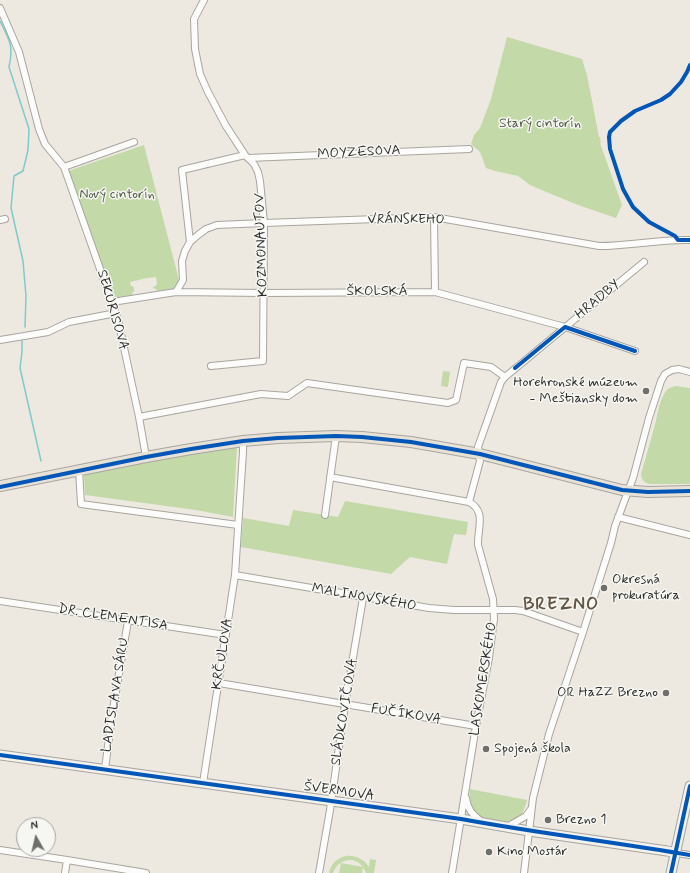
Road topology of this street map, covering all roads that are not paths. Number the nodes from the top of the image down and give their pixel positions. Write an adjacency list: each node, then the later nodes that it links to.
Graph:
1 (204, 0): 5 (street, KOZMONAUTOV)
2 (0, 8): 6 (street, SEKURISOVA)
3 (134, 142): 6 (street)
4 (469, 148): 5 (street, MOYZESOVA)
5 (246, 156): 8 (street, KOZMONAUTOV); 10 (street, MOYZESOVA)
6 (64, 167): 15 (street, SEKURISOVA)
7 (434, 217): 8 (street, VRÁNSKEHO); 9 (street, VRÁNSKEHO); 13 (street)
8 (264, 223): 10 (street, VRÁNSKEHO); 14 (street, KOZMONAUTOV)
9 (690, 240)
10 (190, 242): 12 (street, VRÁNSKEHO)
11 (644, 262): 17 (street, HRADBY)
12 (176, 292): 14 (street, ŠKOLSKÁ); 15 (street, ŠKOLSKÁ)
13 (434, 292): 14 (street, ŠKOLSKÁ); 17 (street, ŠKOLSKÁ)
14 (264, 293): 20 (street, KOZMONAUTOV)
15 (112, 302): 16 (street, SEKURISOVA)
16 (115, 311): 18 (street); 23 (street, SEKURISOVA)
17 (565, 327): 19 (street, ŠKOLSKÁ); 22 (street, HRADBY)
18 (0, 340)
19 (635, 351)
20 (211, 366)
21 (690, 372): 31 (street)
22 (505, 377): 23 (street); 26 (street, HRADBY)
23 (139, 417): 27 (street, SEKURISOVA)
24 (336, 436): 25 (main road); 26 (main road); 29 (street)
25 (243, 441): 27 (main road); 36 (street, KRČULOVA)
26 (480, 454): 31 (main road); 33 (street, HRADBY)
27 (146, 457): 28 (main road)
28 (79, 470): 30 (main road); 36 (street)
29 (330, 477): 33 (street); 34 (street)
30 (1, 487)
31 (629, 491): 32 (main road); 35 (street)
32 (690, 491)
33 (469, 502): 41 (street)
34 (325, 515)
35 (618, 517): 37 (street); 43 (street)
36 (238, 525): 38 (street, KRČULOVA)
37 (690, 535)
38 (235, 575): 39 (street, MALINOVSKÉHO); 44 (street, KRČULOVA)
39 (363, 598): 41 (street, MALINOVSKÉHO); 46 (street, SLÁDKOVIČOVA)
40 (0, 602): 42 (street, DR. CLEMENTISA)
41 (494, 610): 43 (street, MALINOVSKÉHO); 47 (street, LASKOMERSKÉHO)
42 (128, 621): 44 (street, DR. CLEMENTISA); 49 (street, LADISLAVA SÁRU)
43 (583, 632): 54 (street)
44 (226, 635): 45 (street, KRČULOVA)
45 (219, 683): 46 (street, FUČÍKOVA); 50 (street, KRČULOVA)
46 (345, 705): 47 (street, FUČÍKOVA); 53 (street, SLÁDKOVIČOVA)
47 (476, 726): 52 (street, LASKOMERSKÉHO)
48 (0, 755): 49 (street, ŠVERMOVA)
49 (105, 769): 50 (street, ŠVERMOVA)
50 (203, 783): 53 (street, ŠVERMOVA)
51 (690, 786): 60 (street)
52 (465, 793): 55 (street, LASKOMERSKÉHO); 56 (street)
53 (331, 802): 55 (street, ŠVERMOVA); 65 (street, SLÁDKOVIČOVA)
54 (531, 809): 57 (street); 58 (street)
55 (461, 819): 56 (street, ŠVERMOVA); 66 (street, LASKOMERSKÉHO)
56 (484, 823): 57 (street, ŠVERMOVA)
57 (506, 827): 58 (street, ŠVERMOVA)
58 (529, 831): 60 (street, ŠVERMOVA); 67 (street)
59 (0, 850): 62 (street)
60 (676, 853): 61 (street); 68 (street)
61 (690, 855)
62 (67, 860): 63 (street); 64 (street)
63 (65, 873)
64 (146, 873)
65 (319, 873)
66 (452, 873)
67 (524, 873)
68 (671, 873)

